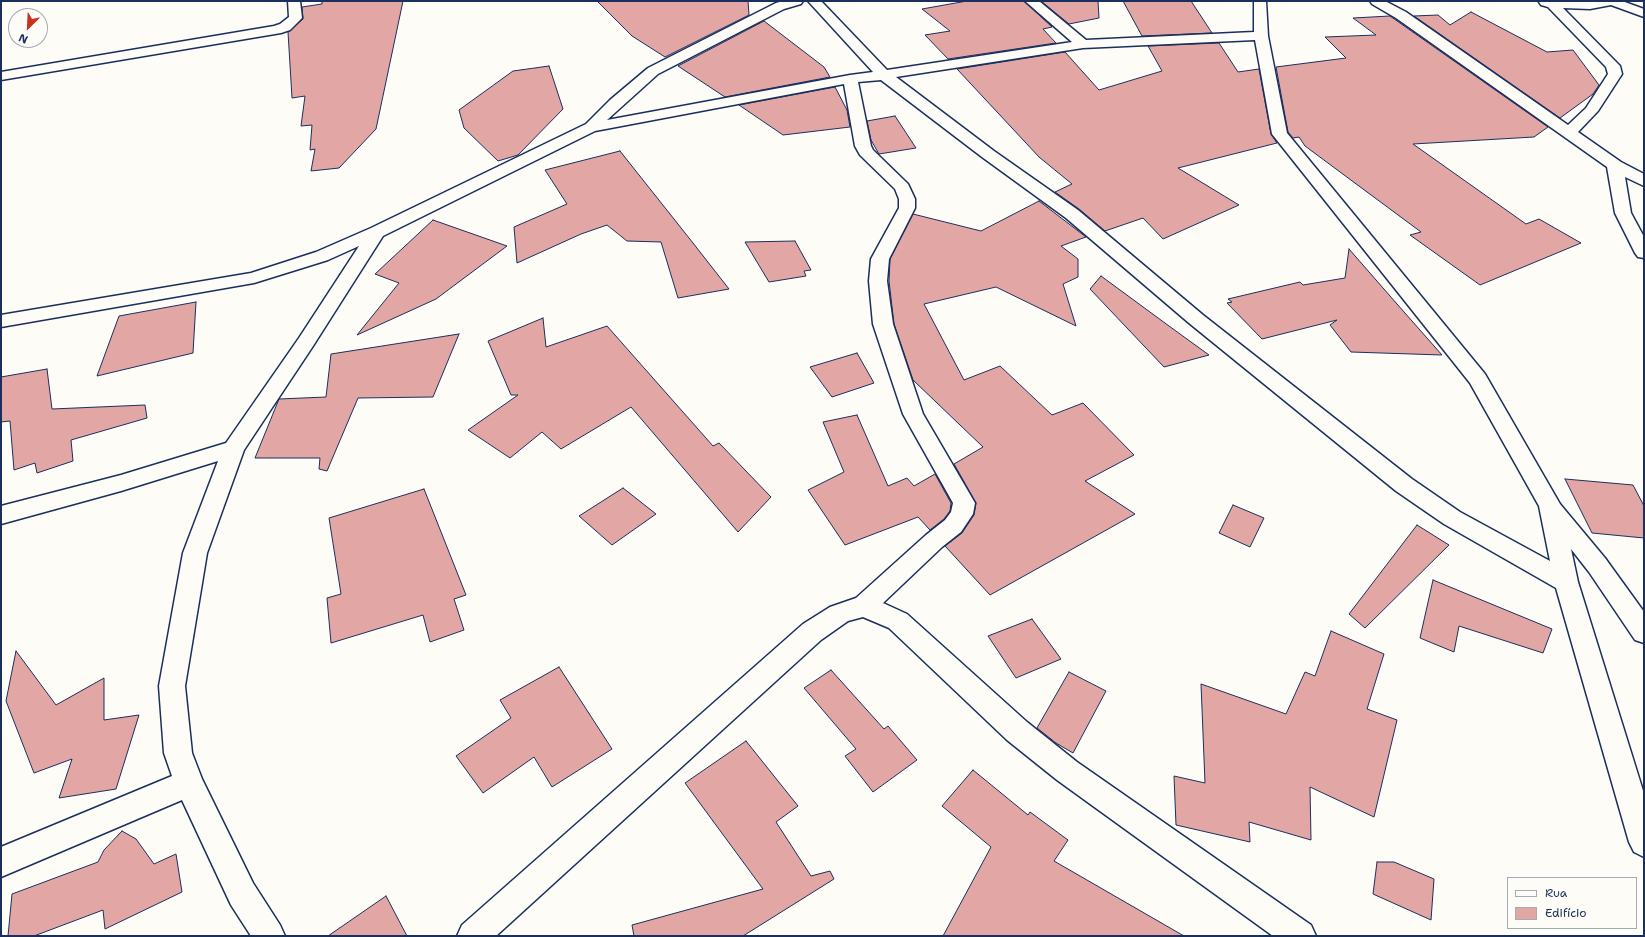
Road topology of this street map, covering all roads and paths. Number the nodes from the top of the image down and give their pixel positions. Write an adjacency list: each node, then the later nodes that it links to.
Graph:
1 (294, 1): 12 (street)
2 (797, 1): 15 (street)
3 (814, 1): 13 (street)
4 (1031, 1): 11 (street)
5 (1260, 1): 10 (street)
6 (1376, 1): 16 (street)
7 (1614, 1): 8 (street); 9 (street)
8 (1547, 2): 16 (street)
9 (1644, 13)
10 (1261, 36): 11 (street); 23 (street)
11 (1083, 44): 13 (street)
12 (1, 76)
13 (884, 76): 14 (street); 25 (street)
14 (850, 79): 15 (street); 26 (street)
15 (591, 127): 19 (street)
16 (1569, 132): 17 (street)
17 (1615, 165): 18 (street); 20 (street)
18 (1644, 181)
19 (377, 232): 21 (street); 22 (street)
20 (1644, 253)
21 (1, 321)
22 (234, 448): 24 (street); 28 (street)
23 (1550, 506): 25 (street); 27 (street)
24 (1, 516)
25 (1566, 582): 29 (street)
26 (864, 606): 32 (street); 33 (street)
27 (1644, 632)
28 (189, 783): 30 (street); 31 (street)
29 (1644, 842)
30 (1, 862)
31 (269, 936)
32 (473, 936)
33 (1300, 936)

